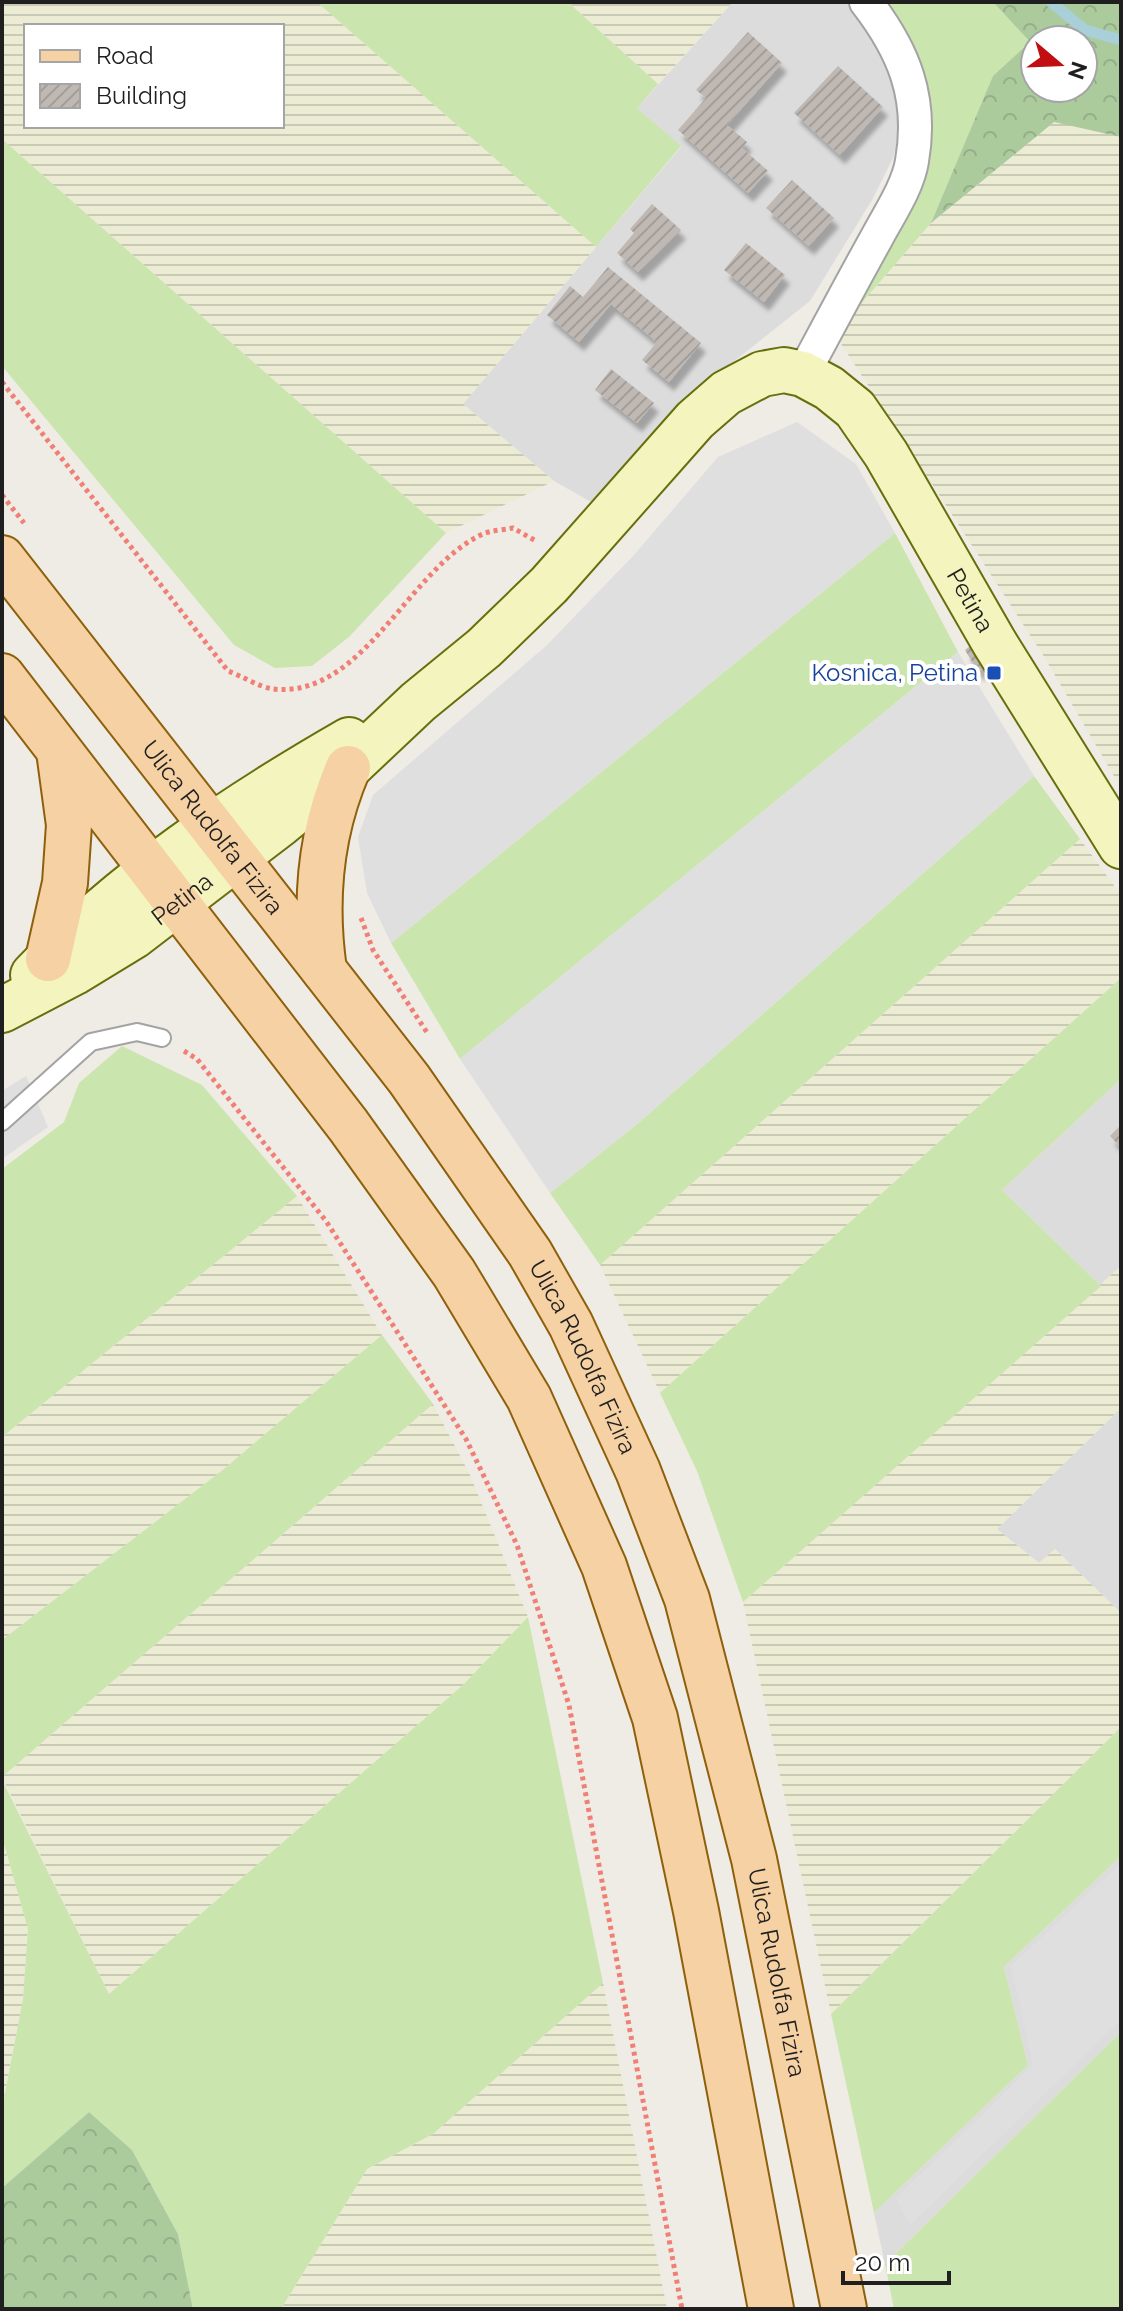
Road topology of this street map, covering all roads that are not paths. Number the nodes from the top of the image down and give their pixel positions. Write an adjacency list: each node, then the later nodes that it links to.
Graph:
1 (866, 2): 2 (street)
2 (803, 374): 5 (street, Petina); 9 (street, Petina)
3 (2, 558): 8 (main road, Ulica Rudolfa Fizira)
4 (2, 676): 6 (main road)
5 (418, 702): 7 (street, Petina); 8 (street, Petina)
6 (58, 749): 10 (main road); 11 (main road)
7 (348, 768): 8 (street, Petina); 12 (main road)
8 (224, 841): 10 (street, Petina); 12 (main road, Ulica Rudolfa Fizira)
9 (1121, 846)
10 (165, 887): 11 (street, Petina); 13 (street, Petina); 16 (main road)
11 (48, 959): 13 (street, Petina)
12 (324, 970): 17 (main road, Ulica Rudolfa Fizira)
13 (2, 1008)
14 (162, 1038): 15 (lane)
15 (2, 1122)
16 (771, 2309)
17 (844, 2309)

